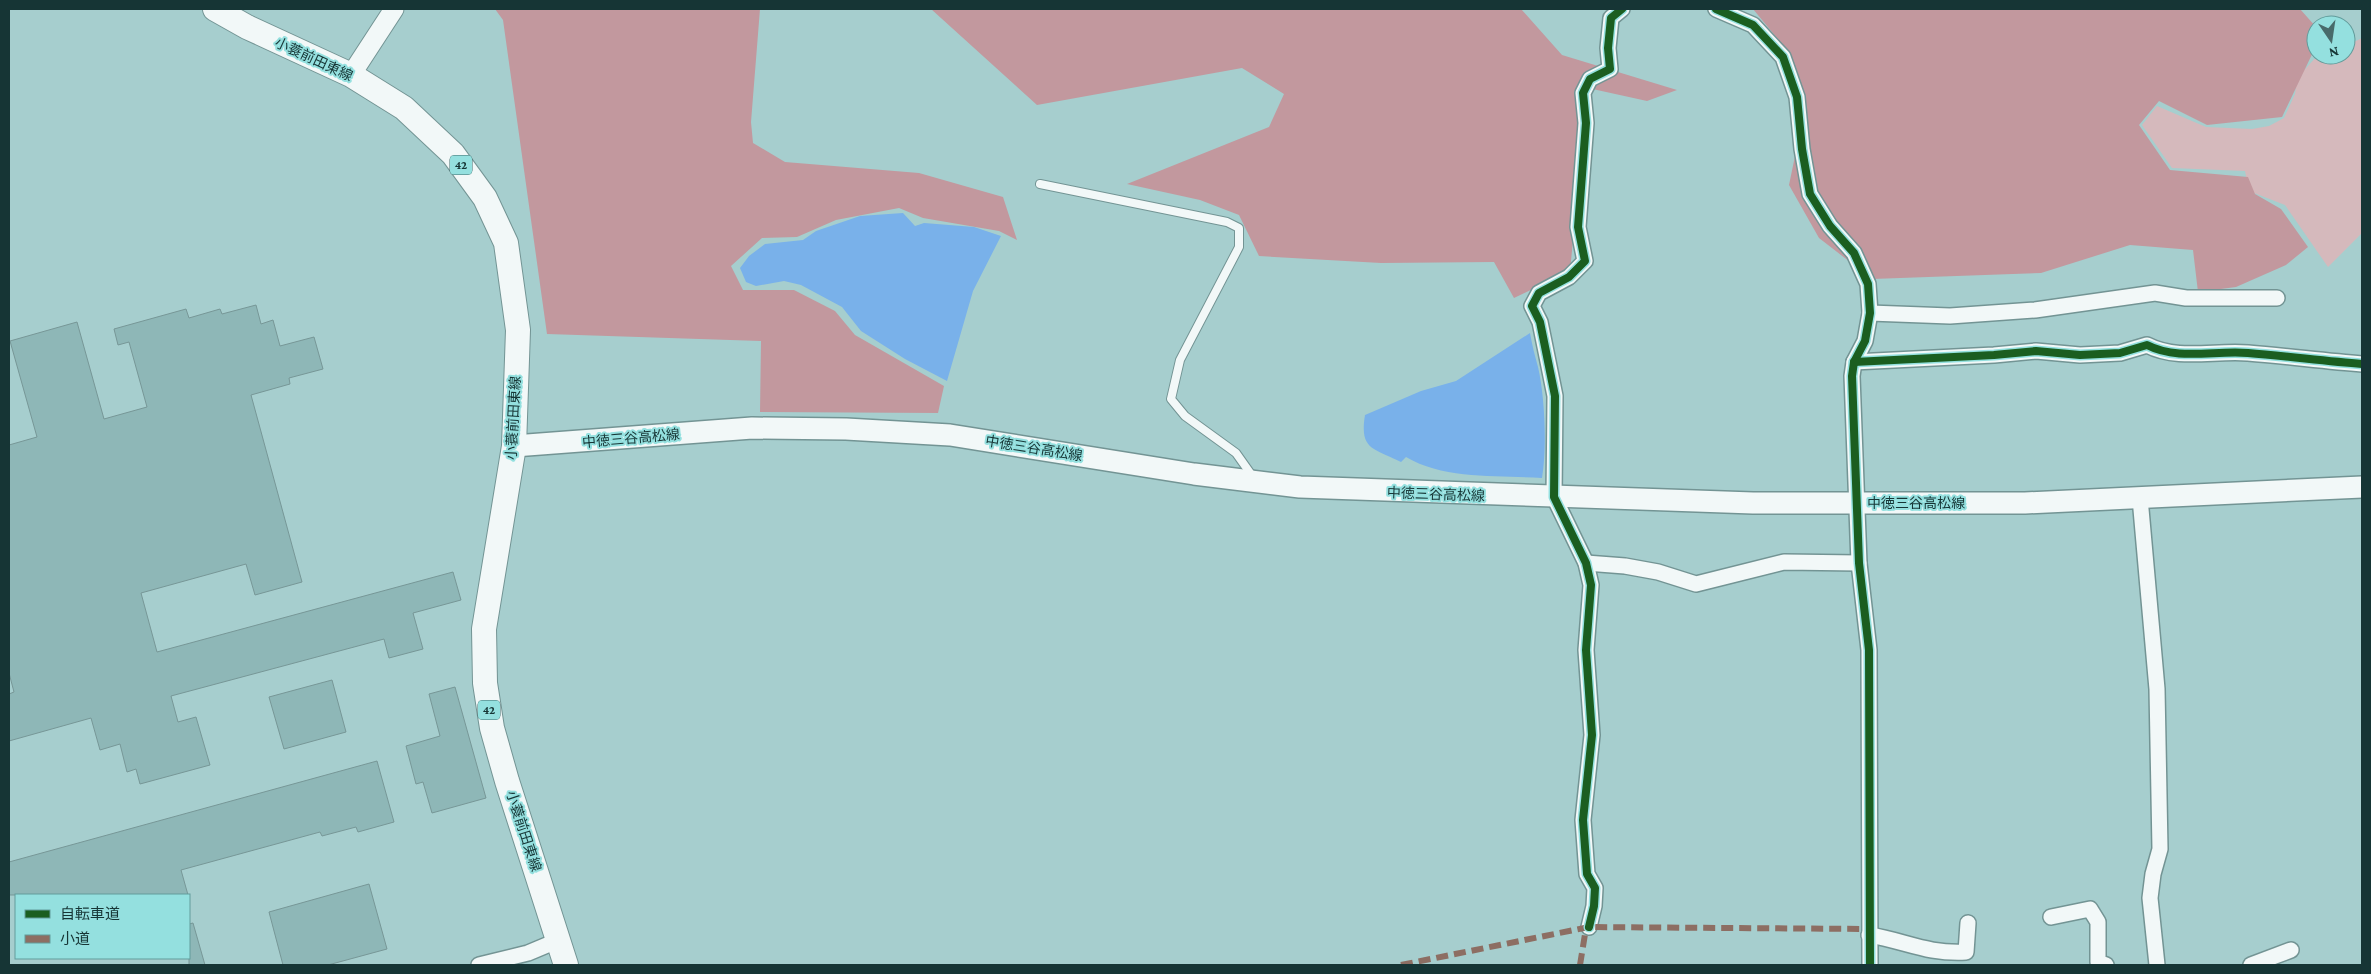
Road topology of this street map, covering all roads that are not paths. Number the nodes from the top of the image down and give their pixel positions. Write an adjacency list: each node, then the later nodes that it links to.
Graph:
1 (215, 9): 5 (main road, 小蓑前田東線 / 42)
2 (394, 9): 5 (street)
3 (1622, 9): 14 (street)
4 (1716, 9): 8 (street)
5 (351, 75): 11 (main road, 小蓑前田東線 / 42)
6 (1040, 184): 12 (lane)
7 (2277, 298): 8 (street)
8 (1870, 313): 9 (street)
9 (1854, 362): 10 (street); 16 (street)
10 (2362, 364)
11 (514, 446): 12 (main road, 中徳三谷高松線); 23 (main road, 小蓑前田東線 / 42)
12 (1256, 481): 14 (main road, 中徳三谷高松線)
13 (2362, 486): 15 (main road, 中徳三谷高松線)
14 (1554, 497): 16 (main road, 中徳三谷高松線); 17 (street)
15 (2140, 498): 16 (main road, 中徳三谷高松線); 29 (street)
16 (1857, 504): 18 (street)
17 (1586, 563): 18 (street); 21 (street)
18 (1859, 563): 22 (street)
19 (2052, 917): 28 (street)
20 (1968, 924): 22 (street)
21 (1589, 927)
22 (1868, 935): 27 (street)
23 (559, 940): 25 (street); 26 (main road, 小蓑前田東線 / 42)
24 (2291, 950): 30 (street)
25 (479, 965)
26 (566, 965)
27 (1870, 965)
28 (2106, 965)
29 (2155, 965)
30 (2251, 965)

